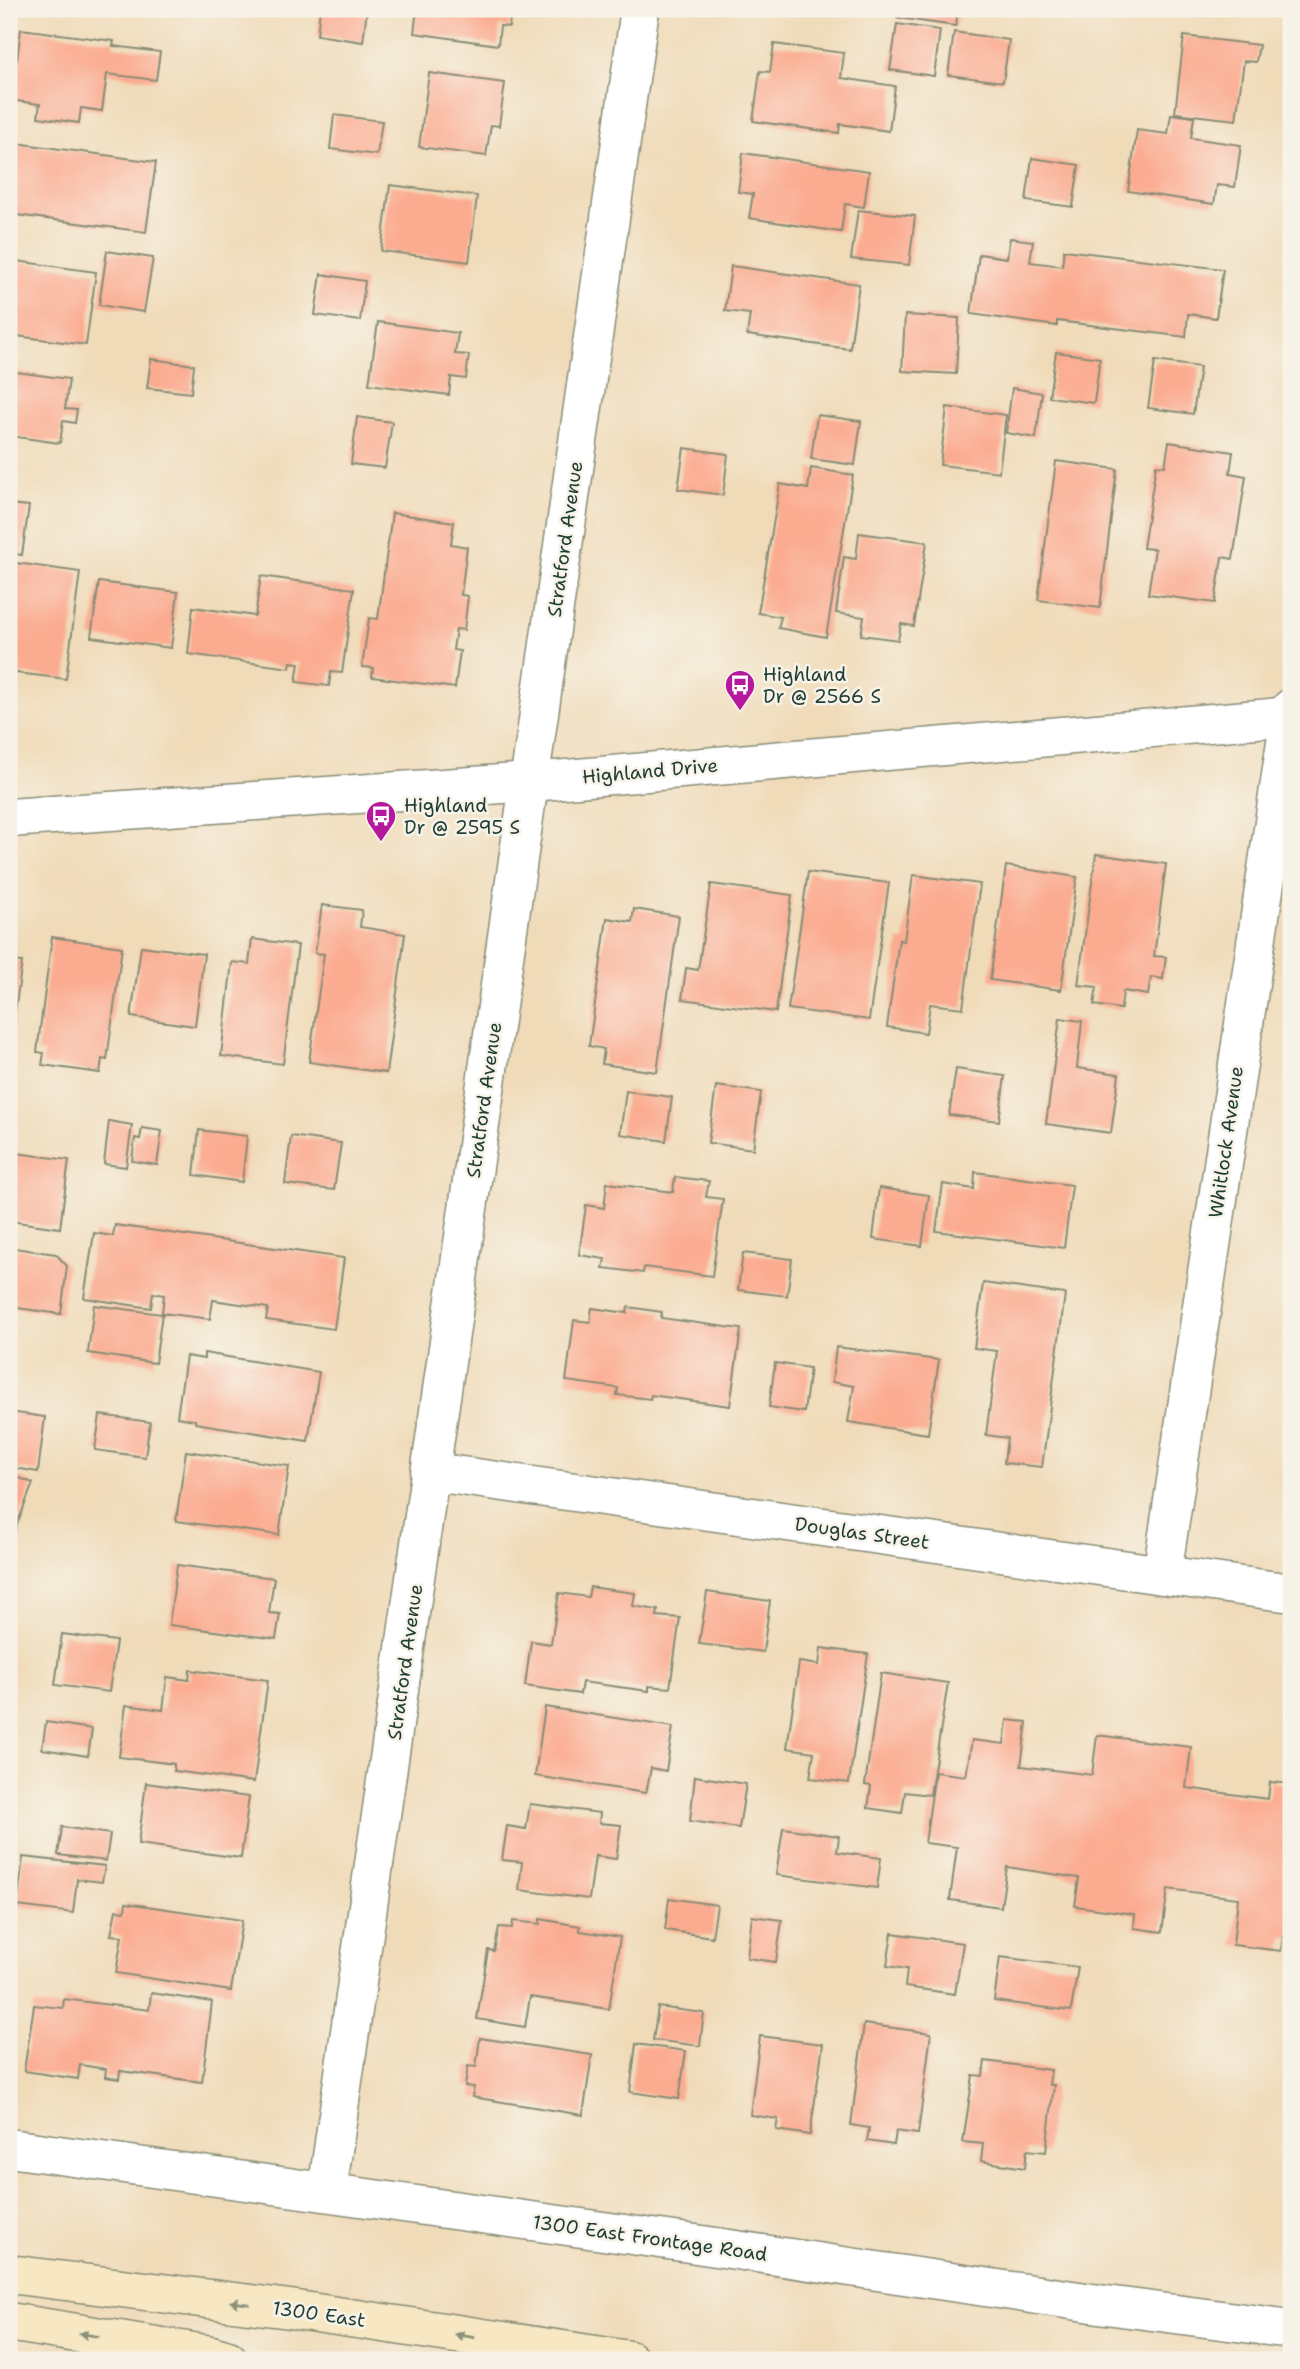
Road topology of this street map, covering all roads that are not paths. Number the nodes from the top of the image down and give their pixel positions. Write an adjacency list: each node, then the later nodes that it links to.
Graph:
1 (640, 9): 3 (street, Stratford Avenue)
2 (1291, 714): 3 (street, Highland Drive); 6 (street, Whitlock Avenue)
3 (531, 782): 4 (street, Highland Drive); 5 (street, Stratford Avenue)
4 (9, 818)
5 (433, 1472): 6 (street, Douglas Street); 9 (street, Stratford Avenue)
6 (1162, 1575): 7 (street, Douglas Street)
7 (1291, 1593)
8 (9, 2148): 9 (street, 1300 East Frontage Road)
9 (327, 2192): 12 (street, 1300 East Frontage Road)
10 (9, 2274): 14 (main road, 1300 East, one-way to 10)
11 (9, 2322): 13 (main road, one-way to 11)
12 (1291, 2329)
13 (228, 2360)
14 (629, 2360)

